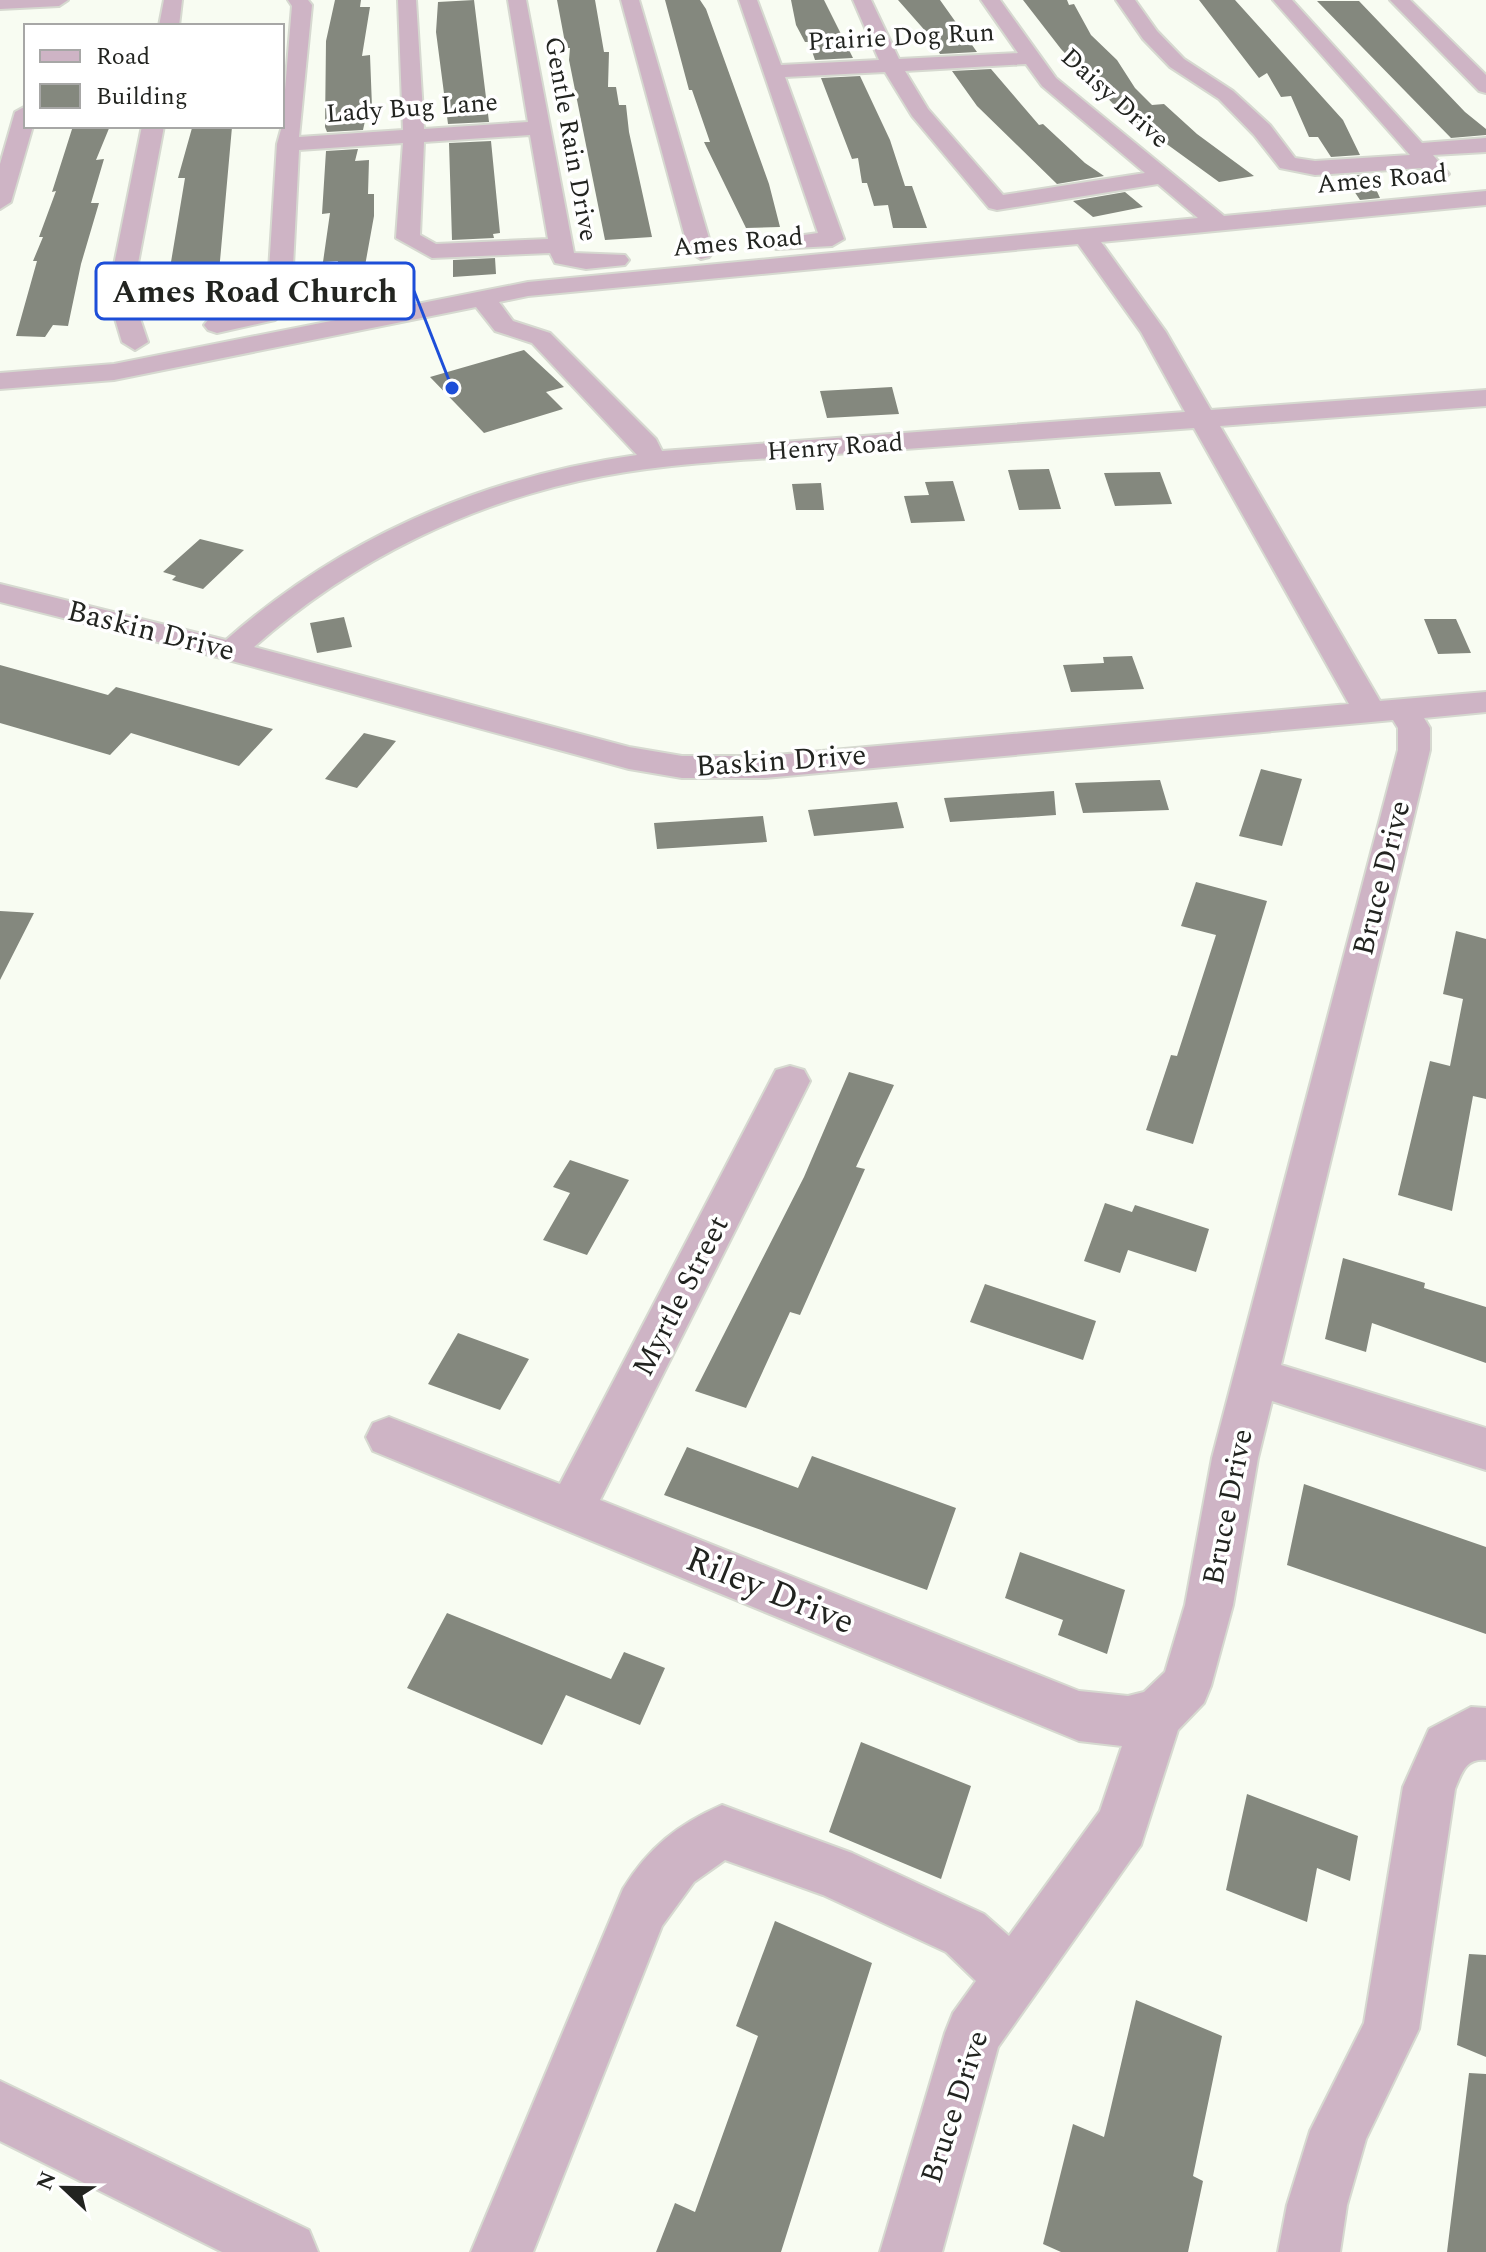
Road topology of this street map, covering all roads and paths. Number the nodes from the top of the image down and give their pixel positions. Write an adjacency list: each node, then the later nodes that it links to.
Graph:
1 (59, 0): 13 (street); 14 (street)
2 (173, 0): 15 (street)
3 (297, 0): 24 (street)
4 (407, 0): 23 (street)
5 (517, 0): 22 (street, Gentle Rain Drive)
6 (630, 0): 34 (street)
7 (748, 0): 18 (street)
8 (862, 0): 17 (street)
9 (990, 0): 16 (street, Daisy Drive)
10 (1125, 0): 26 (street)
11 (1282, 0): 26 (street)
12 (1399, 0): 19 (street)
13 (0, 3)
14 (52, 24)
15 (169, 24)
16 (1031, 58): 17 (street, Prairie Dog Run); 28 (street, Daisy Drive)
17 (892, 66): 18 (street, Prairie Dog Run); 28 (street)
18 (773, 72): 34 (street, Gentle Rain Drive)
19 (1486, 87)
20 (24, 117): 27 (street)
21 (153, 128): 38 (street)
22 (540, 128): 23 (street, Lady Bug Lane); 33 (street, Gentle Rain Drive)
23 (414, 136): 24 (street, Lady Bug Lane); 33 (street)
24 (288, 144): 36 (street)
25 (1486, 145): 26 (street)
26 (1422, 156): 29 (street)
27 (5, 166): 30 (street)
28 (1162, 177): 31 (street, Daisy Drive)
29 (1474, 199): 31 (street, Ames Road)
30 (0, 202)
31 (1218, 223): 32 (street, Ames Road)
32 (1084, 235): 35 (street, Ames Road); 44 (street, Bruce Drive)
33 (561, 245): 34 (street, Gentle Rain Drive)
34 (701, 252)
35 (481, 296): 42 (street, Ames Road); 45 (street)
36 (193, 330)
37 (164, 336): 38 (street)
38 (135, 342): 39 (street)
39 (105, 345)
40 (45, 352): 41 (street)
41 (0, 357)
42 (0, 381)
43 (1486, 398): 44 (street, Henry Road)
44 (1202, 422): 45 (street, Henry Road); 49 (street, Bruce Drive)
45 (653, 460): 47 (street, Henry Road)
46 (0, 593): 47 (street, Baskin Drive)
47 (232, 651): 49 (street, Baskin Drive)
48 (1486, 702): 49 (street, Baskin Drive)
49 (1386, 710): 51 (street, Bruce Drive)
50 (790, 1081): 54 (street, Myrtle Street)
51 (1257, 1377): 53 (street); 55 (street, Bruce Drive)
52 (389, 1437): 54 (street, Riley Drive)
53 (1486, 1449)
54 (571, 1510): 55 (street, Riley Drive)
55 (1157, 1715): 57 (street, Bruce Drive)
56 (1486, 1734): 62 (street)
57 (1013, 1977): 60 (street); 61 (street, Bruce Drive)
58 (0, 2110): 59 (street)
59 (287, 2252)
60 (502, 2252)
61 (911, 2252)
62 (1309, 2252)

